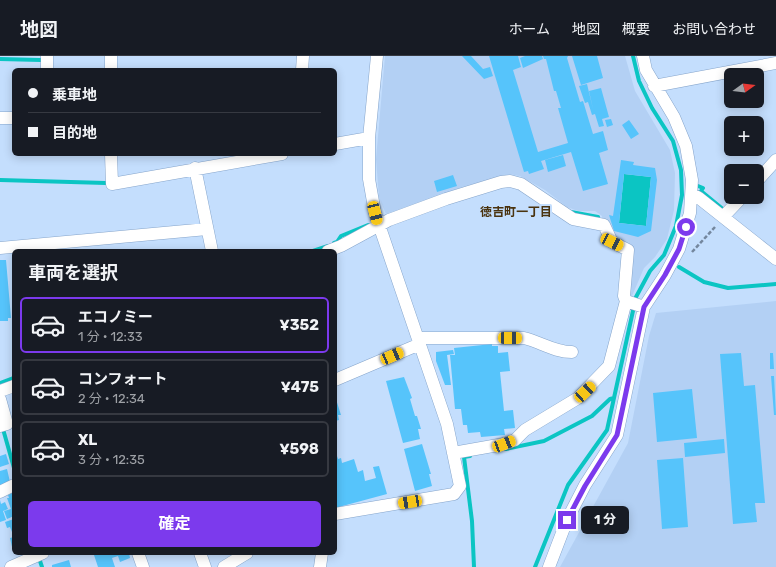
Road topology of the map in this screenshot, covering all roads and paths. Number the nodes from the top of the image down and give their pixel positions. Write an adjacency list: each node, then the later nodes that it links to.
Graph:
1 (47, 56): 7 (street)
2 (111, 56): 8 (street)
3 (304, 56): 9 (street)
4 (376, 56): 13 (street)
5 (643, 56): 10 (street)
6 (776, 63): 10 (street)
7 (47, 68)
8 (111, 68)
9 (302, 68)
10 (654, 86): 20 (street)
11 (0, 118): 12 (street)
12 (12, 118)
13 (369, 138): 14 (street); 23 (street)
14 (337, 144)
15 (111, 156): 18 (street)
16 (270, 156): 18 (street)
17 (776, 160): 19 (street)
18 (196, 168): 24 (street)
19 (764, 173)
20 (692, 194): 22 (street); 31 (street)
21 (735, 204): 22 (street)
22 (723, 217): 28 (path); 29 (street)
23 (379, 227): 27 (street); 30 (street); 32 (street)
24 (207, 229): 25 (street); 26 (street)
25 (0, 248)
26 (212, 249)
27 (332, 249)
28 (688, 256)
29 (776, 259)
30 (627, 301): 31 (street); 39 (street)
31 (642, 306): 53 (street)
32 (419, 341): 33 (street); 34 (street); 39 (street)
33 (572, 352)
34 (337, 379)
35 (12, 387): 36 (street)
36 (0, 390)
37 (0, 399): 38 (street)
38 (0, 426)
39 (453, 453): 42 (street)
40 (12, 486): 41 (street)
41 (0, 492)
42 (337, 514)
43 (38, 555): 48 (street)
44 (139, 555): 49 (street)
45 (201, 555): 50 (street)
46 (244, 555): 51 (street)
47 (322, 555): 52 (street)
48 (11, 567)
49 (143, 567)
50 (205, 567)
51 (224, 567)
52 (320, 567)
53 (550, 567)

